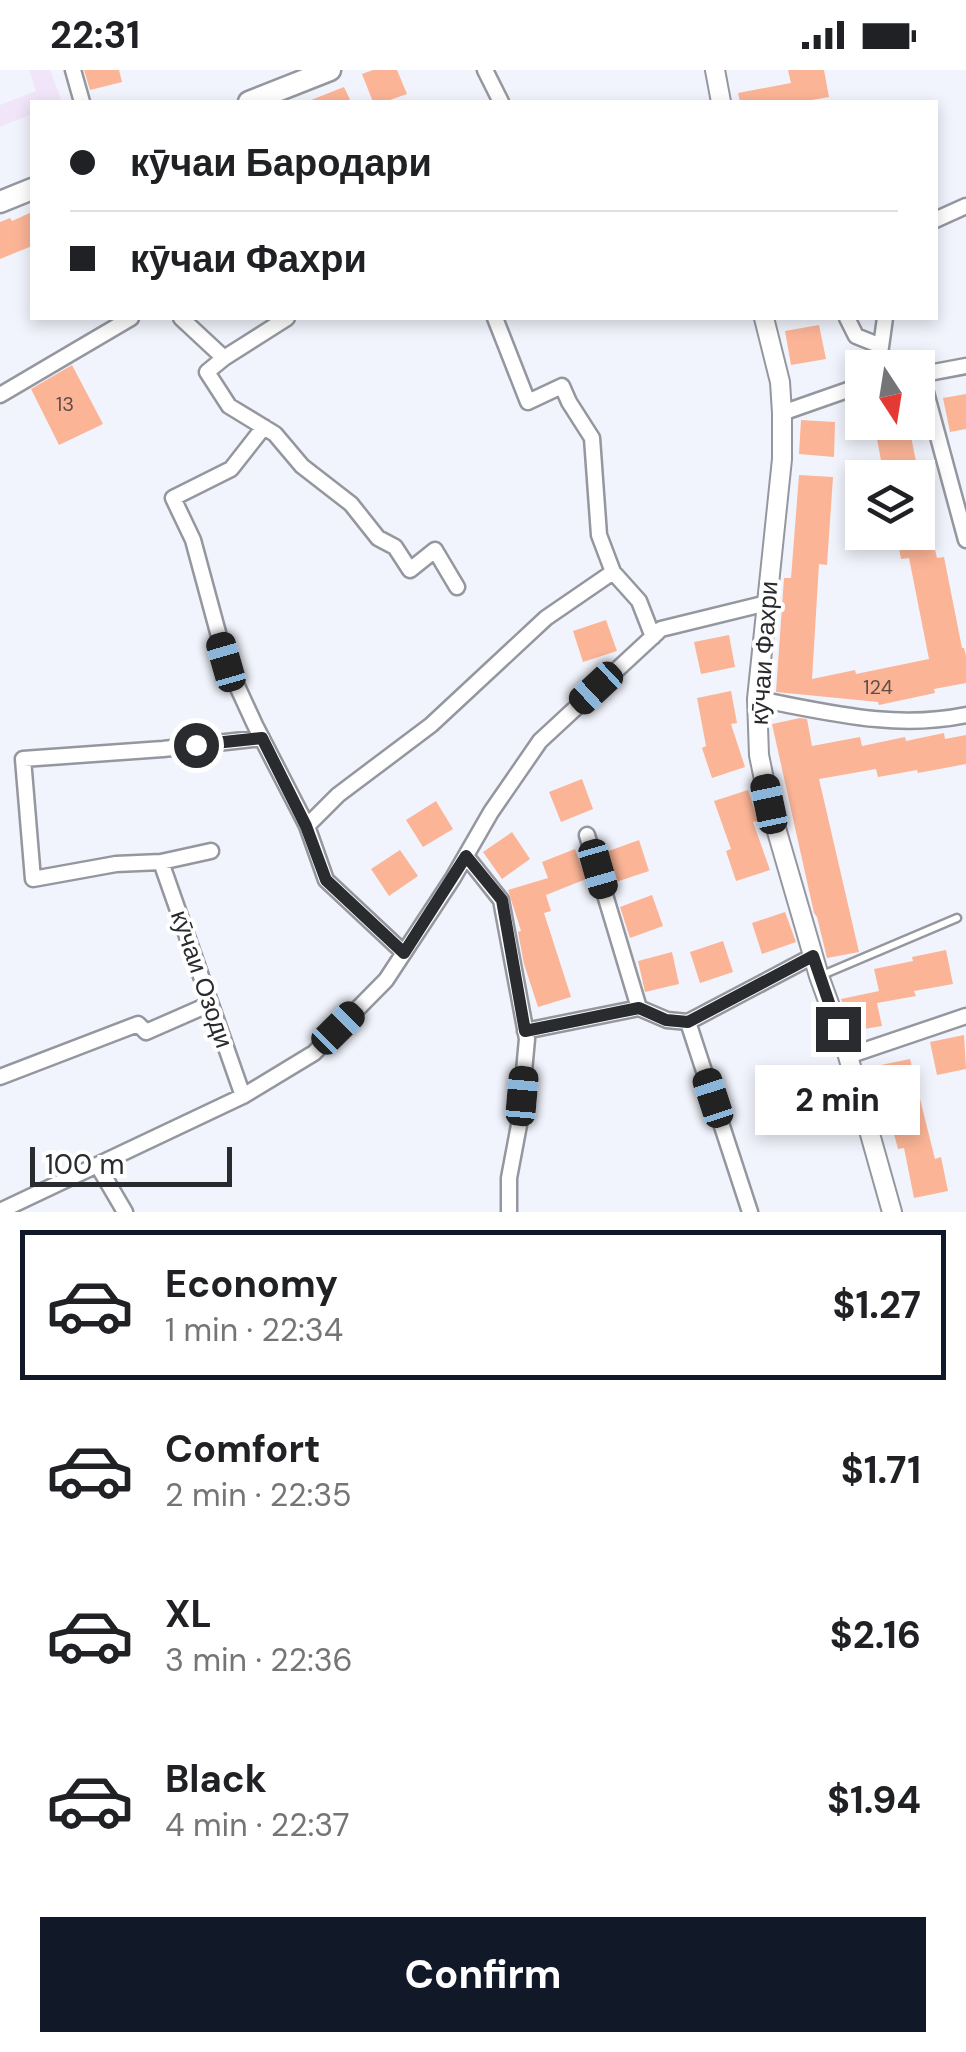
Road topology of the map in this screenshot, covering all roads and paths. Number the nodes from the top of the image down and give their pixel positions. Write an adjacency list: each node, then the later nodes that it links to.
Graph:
1 (73, 70): 5 (street)
2 (330, 70): 6 (main road)
3 (485, 70): 7 (street)
4 (715, 70): 8 (street)
5 (81, 100)
6 (254, 100)
7 (500, 100)
8 (721, 100)
9 (30, 190): 10 (main road)
10 (0, 202)
11 (966, 206): 12 (street)
12 (938, 219)
13 (128, 320): 26 (street)
14 (184, 320): 22 (street)
15 (284, 320): 22 (street)
16 (496, 320): 31 (street)
17 (769, 320): 27 (street, кӯчаи Фахри)
18 (848, 320): 20 (street)
19 (886, 320): 20 (street)
20 (881, 346): 21 (street)
21 (880, 350)
22 (224, 358): 28 (street)
23 (966, 366): 24 (street)
24 (935, 371)
25 (845, 391): 27 (street)
26 (0, 395)
27 (782, 413): 33 (street, кӯчаи Фахри)
28 (264, 428): 32 (street); 37 (street)
29 (935, 431): 30 (street)
30 (966, 540)
31 (614, 572): 34 (street); 38 (street)
32 (456, 587)
33 (767, 603): 34 (street); 35 (street, кӯчаи Фахри)
34 (653, 636): 41 (street)
35 (757, 699): 36 (street); 45 (street, кӯчаи Фахри)
36 (966, 715)
37 (262, 738): 38 (street); 42 (street)
38 (306, 826): 44 (street)
39 (587, 834): 48 (street)
40 (211, 851): 42 (street)
41 (466, 856): 44 (street); 51 (street)
42 (160, 862): 47 (street, кӯчаи Озоди)
43 (957, 918): 46 (lane)
44 (404, 953): 54 (street)
45 (813, 956): 46 (street, кӯчаи Фахри); 50 (street)
46 (819, 976): 52 (street, кӯчаи Фахри)
47 (210, 1004): 53 (street); 54 (street, кӯчаи Озоди)
48 (639, 1008): 50 (street); 51 (street)
49 (966, 1016): 52 (street)
50 (688, 1022): 59 (street)
51 (525, 1031): 58 (street)
52 (848, 1056): 60 (street, кӯчаи Фахри)
53 (0, 1078)
54 (242, 1096): 55 (street)
55 (98, 1166): 56 (street); 57 (street)
56 (0, 1211)
57 (125, 1212)
58 (510, 1212)
59 (750, 1212)
60 (892, 1212)

